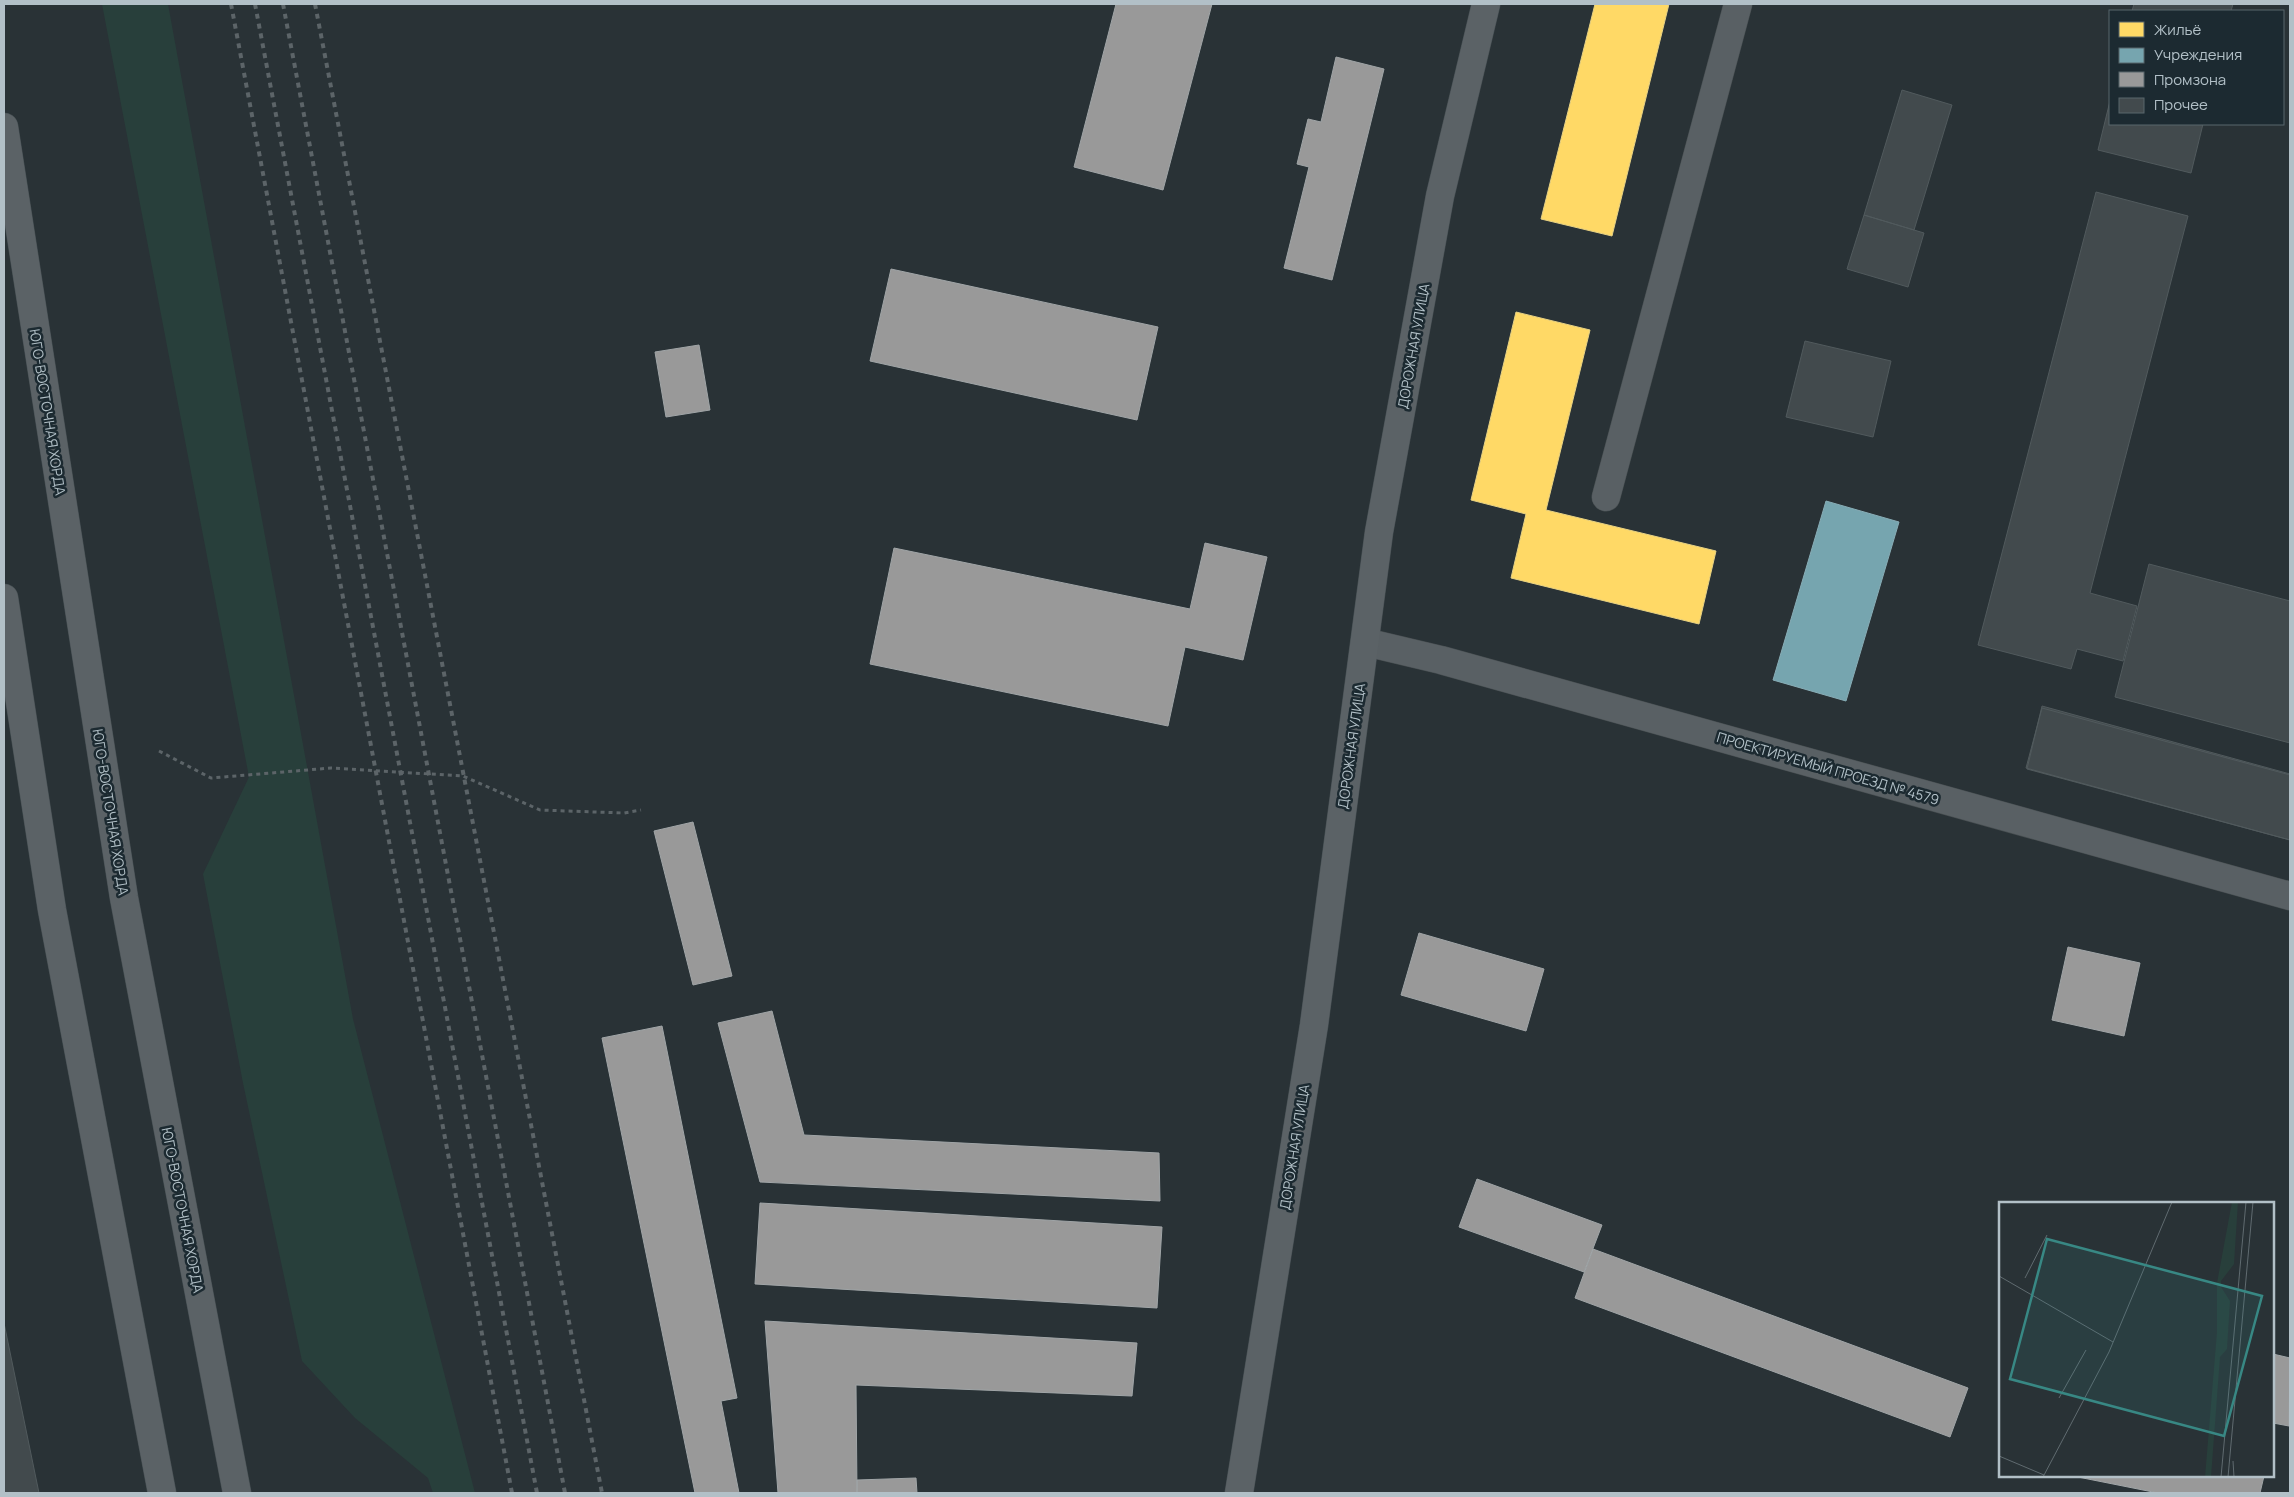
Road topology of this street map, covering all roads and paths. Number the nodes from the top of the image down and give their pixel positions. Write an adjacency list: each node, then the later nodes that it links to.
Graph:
1 (1486, 4): 6 (main road, ДОРОЖНАЯ УЛИЦА)
2 (1738, 4): 4 (street)
3 (4, 127): 11 (main road, ЮГО-ВОСТОЧНАЯ ХОРДА)
4 (1606, 497)
5 (4, 598): 10 (main road)
6 (1365, 642): 9 (street, ПРОЕКТИРУЕМЫЙ ПРОЕЗД № 4579); 12 (main road, ДОРОЖНАЯ УЛИЦА)
7 (159, 751): 8 (path)
8 (641, 810)
9 (2290, 896)
10 (162, 1493)
11 (237, 1493)
12 (1239, 1493)

